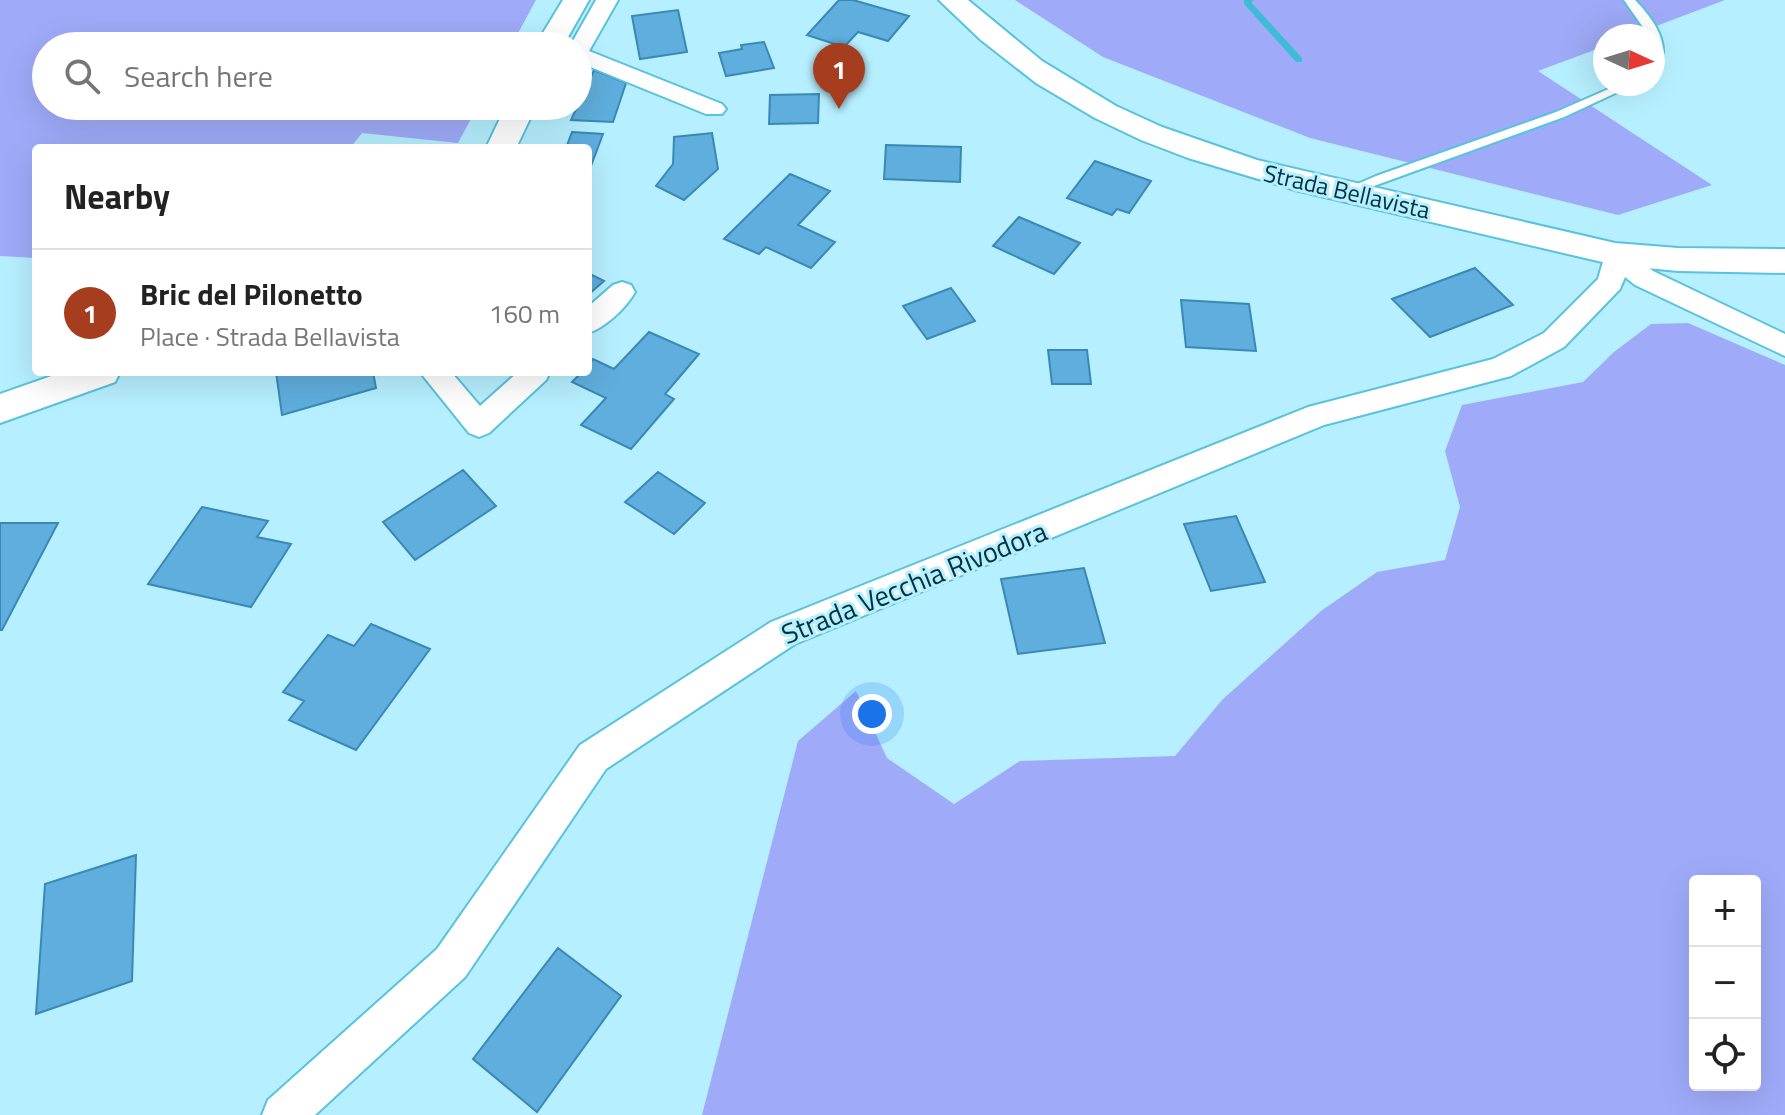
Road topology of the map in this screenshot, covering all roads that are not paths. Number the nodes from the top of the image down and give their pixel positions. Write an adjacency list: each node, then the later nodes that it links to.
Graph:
1 (576, 0): 6 (street)
2 (607, 0): 7 (street)
3 (952, 0): 13 (street, Strada Bellavista)
4 (1629, 0): 5 (lane)
5 (1648, 24)
6 (557, 32)
7 (589, 32)
8 (592, 58): 10 (street)
9 (1605, 96): 13 (lane)
10 (714, 109)
11 (514, 120): 12 (street)
12 (503, 144)
13 (1344, 192): 14 (street, Strada Bellavista)
14 (1616, 254): 15 (street, Strada Bellavista); 18 (street); 23 (street, Strada Vecchia Rivodora)
15 (1785, 261)
16 (622, 292): 17 (street)
17 (592, 319)
18 (1785, 346)
19 (91, 376): 22 (street)
20 (437, 376): 21 (street)
21 (532, 376)
22 (0, 409)
23 (283, 1115)

